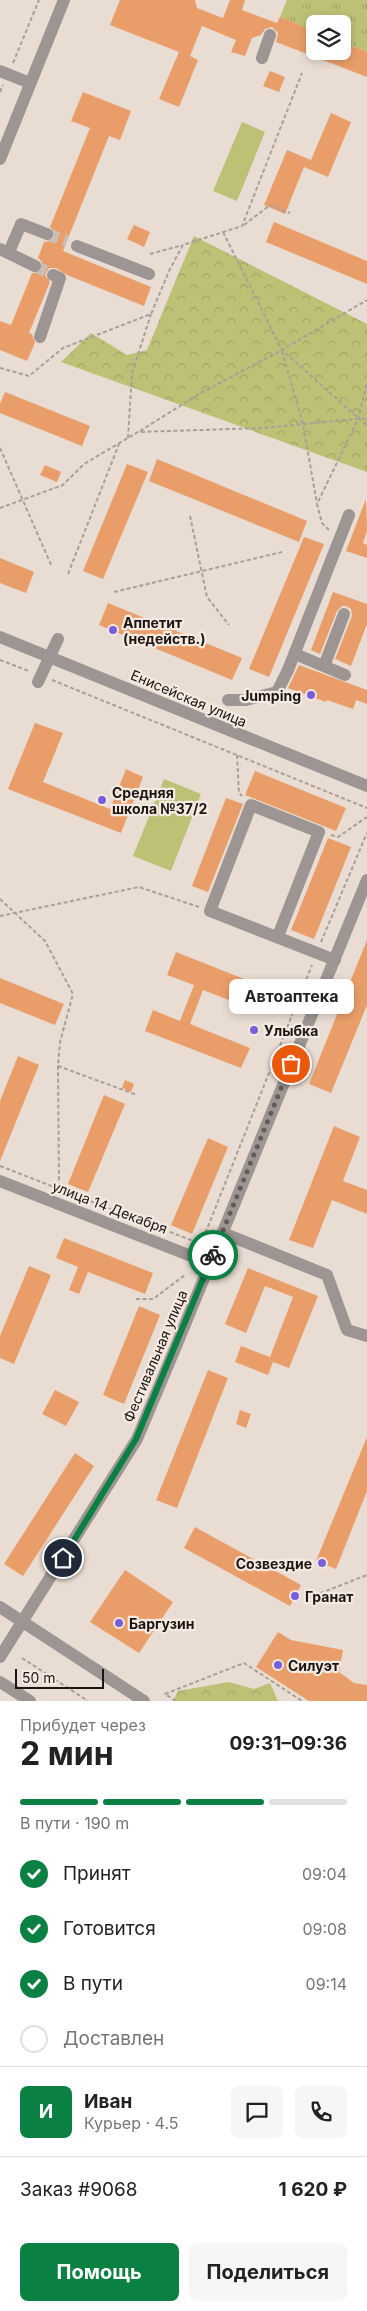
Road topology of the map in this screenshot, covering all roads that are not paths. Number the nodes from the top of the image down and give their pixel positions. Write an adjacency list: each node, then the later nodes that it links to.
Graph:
1 (64, 0): 5 (street)
2 (270, 35): 3 (street)
3 (262, 58)
4 (4, 72): 5 (street)
5 (30, 83): 6 (street)
6 (0, 159)
7 (47, 234): 9 (street)
8 (77, 246): 11 (street)
9 (5, 250): 10 (street)
10 (35, 266)
11 (149, 274)
12 (53, 275): 13 (street)
13 (40, 337)
14 (349, 515): 18 (street)
15 (344, 614): 20 (street)
16 (0, 638): 19 (street, Енисейская улица)
17 (58, 639): 19 (street)
18 (295, 654): 20 (street); 23 (street)
19 (50, 657): 22 (street); 24 (street, Енисейская улица)
20 (324, 666): 21 (street)
21 (345, 675)
22 (39, 679)
23 (228, 700)
24 (367, 786)
25 (367, 880): 27 (street, Фестивальная улица)
26 (278, 936): 26 (street); 27 (street)
27 (335, 960): 29 (street, Фестивальная улица)
28 (0, 1181): 30 (street, улица 14 Декабря)
29 (223, 1233): 30 (street, Фестивальная улица); 31 (street)
30 (209, 1263): 33 (street, Фестивальная улица)
31 (367, 1336)
32 (0, 1607): 33 (street)
33 (22, 1622): 34 (street, Фестивальная улица); 37 (street)
34 (0, 1657)
35 (0, 1682): 36 (street)
36 (30, 1701)
37 (144, 1701)

